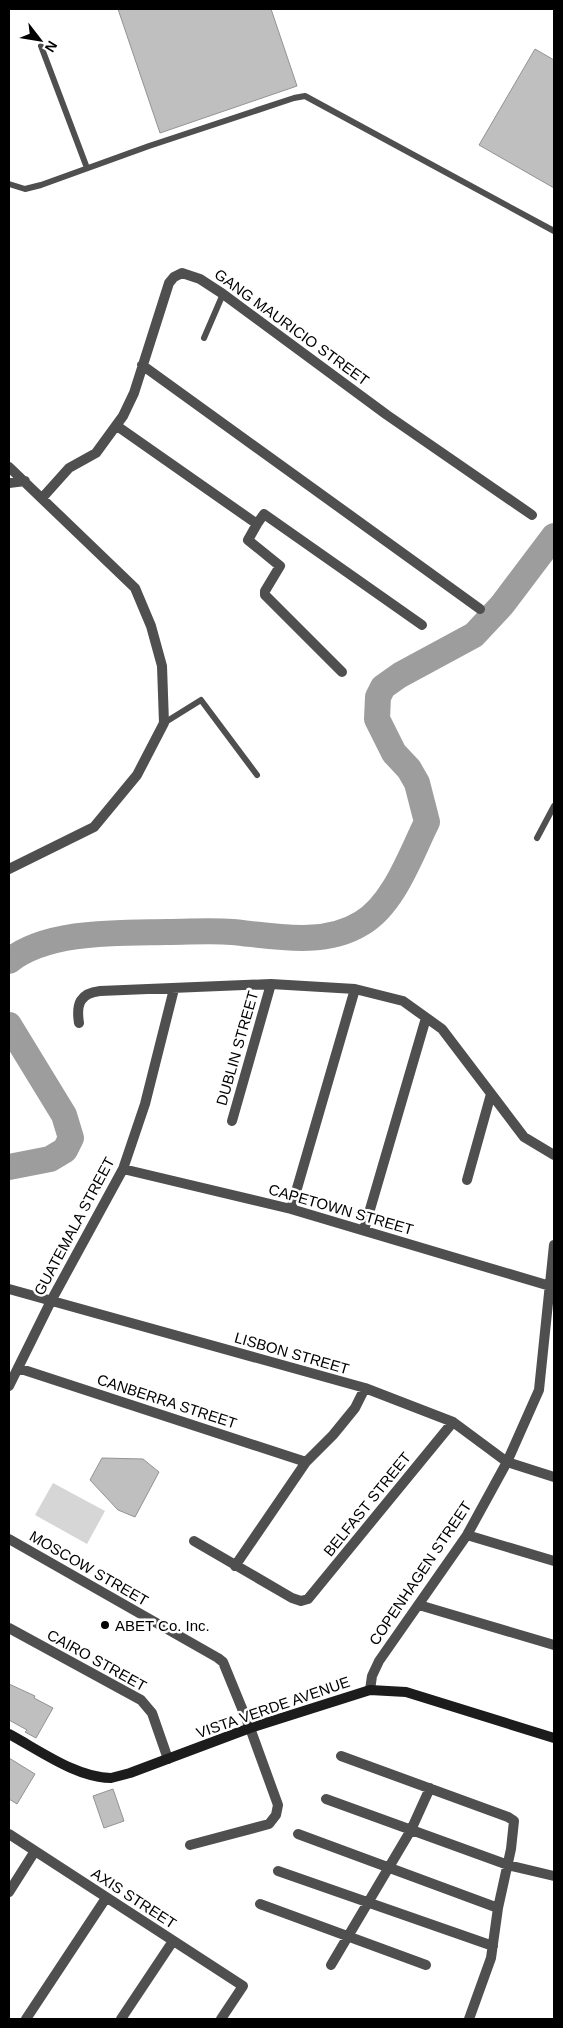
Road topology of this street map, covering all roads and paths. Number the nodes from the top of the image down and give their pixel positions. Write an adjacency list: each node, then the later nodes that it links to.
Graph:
1 (40, 46): 2 (lane)
2 (86, 168): 3 (lane); 4 (lane)
3 (9, 184)
4 (554, 231)
5 (223, 294): 6 (lane); 7 (street, GANG MAURICIO STREET); 13 (street, GANG MAURICIO STREET)
6 (204, 338)
7 (142, 365): 8 (street, GANG MAURICIO STREET); 15 (street)
8 (117, 426): 12 (street, GANG MAURICIO STREET); 14 (street)
9 (9, 467): 10 (street)
10 (25, 481): 11 (street); 12 (street)
11 (9, 483)
12 (43, 498): 18 (street)
13 (532, 515)
14 (257, 524): 16 (street); 17 (street)
15 (480, 609)
16 (422, 625)
17 (342, 672)
18 (164, 723): 19 (lane); 22 (street)
19 (257, 775)
20 (554, 806): 21 (lane)
21 (537, 838)
22 (9, 869)
23 (271, 984): 24 (street); 25 (street); 29 (street, DUBLIN STREET)
24 (355, 988): 26 (street); 33 (street)
25 (174, 989): 27 (street); 31 (street, GUATEMALA STREET)
26 (426, 1018): 28 (street); 34 (street)
27 (79, 1023)
28 (491, 1094): 30 (street); 32 (street)
29 (232, 1121)
30 (554, 1155)
31 (123, 1168): 33 (street, CAPETOWN STREET); 38 (street, GUATEMALA STREET)
32 (467, 1180)
33 (291, 1209): 34 (street, CAPETOWN STREET)
34 (364, 1230): 36 (street, CAPETOWN STREET)
35 (554, 1245): 36 (street, COPENHAGEN STREET)
36 (550, 1286): 44 (street, COPENHAGEN STREET)
37 (9, 1289): 38 (street, LISBON STREET)
38 (51, 1301): 39 (street, GUATEMALA STREET); 41 (street, LISBON STREET)
39 (18, 1368): 40 (street, GUATEMALA STREET); 43 (street, CANBERRA STREET)
40 (9, 1386)
41 (365, 1388): 42 (street, LISBON STREET); 43 (street)
42 (453, 1422): 44 (street, LISBON STREET); 50 (street, BELFAST STREET)
43 (306, 1462): 50 (street)
44 (507, 1462): 45 (street, LISBON STREET); 46 (street, COPENHAGEN STREET)
45 (554, 1477)
46 (467, 1535): 49 (street); 51 (street, COPENHAGEN STREET)
47 (9, 1539): 55 (street, MOSCOW STREET)
48 (194, 1541): 50 (street)
49 (554, 1561)
50 (236, 1566)
51 (419, 1606): 53 (street); 54 (street, COPENHAGEN STREET)
52 (9, 1628): 59 (street, CAIRO STREET)
53 (554, 1645)
54 (370, 1690): 55 (street, VISTA VERDE AVENUE); 57 (street, VISTA VERDE AVENUE)
55 (250, 1728): 59 (street, VISTA VERDE AVENUE); 65 (street, MOSCOW STREET)
56 (9, 1734): 59 (street, VISTA VERDE AVENUE)
57 (554, 1738)
58 (340, 1756): 60 (street)
59 (168, 1759)
60 (430, 1788): 62 (street); 67 (street)
61 (326, 1799): 62 (street)
62 (411, 1830): 67 (street); 68 (street)
63 (9, 1834): 66 (street, AXIS STREET)
64 (298, 1834): 68 (street)
65 (190, 1845)
66 (35, 1851): 71 (street); 72 (street, AXIS STREET)
67 (508, 1865): 70 (street); 75 (street)
68 (389, 1868): 73 (street); 75 (street)
69 (278, 1871): 73 (street)
70 (554, 1876)
71 (9, 1892)
72 (106, 1898): 77 (street, AXIS STREET); 81 (street)
73 (368, 1902): 76 (street); 78 (street)
74 (260, 1904): 76 (street)
75 (498, 1908): 78 (street)
76 (348, 1936): 79 (street); 80 (street)
77 (173, 1941): 82 (street); 83 (street, AXIS STREET)
78 (493, 1946): 84 (street)
79 (330, 1965)
80 (426, 1965)
81 (26, 2019)
82 (121, 2019)
83 (221, 2019)
84 (469, 2019)

